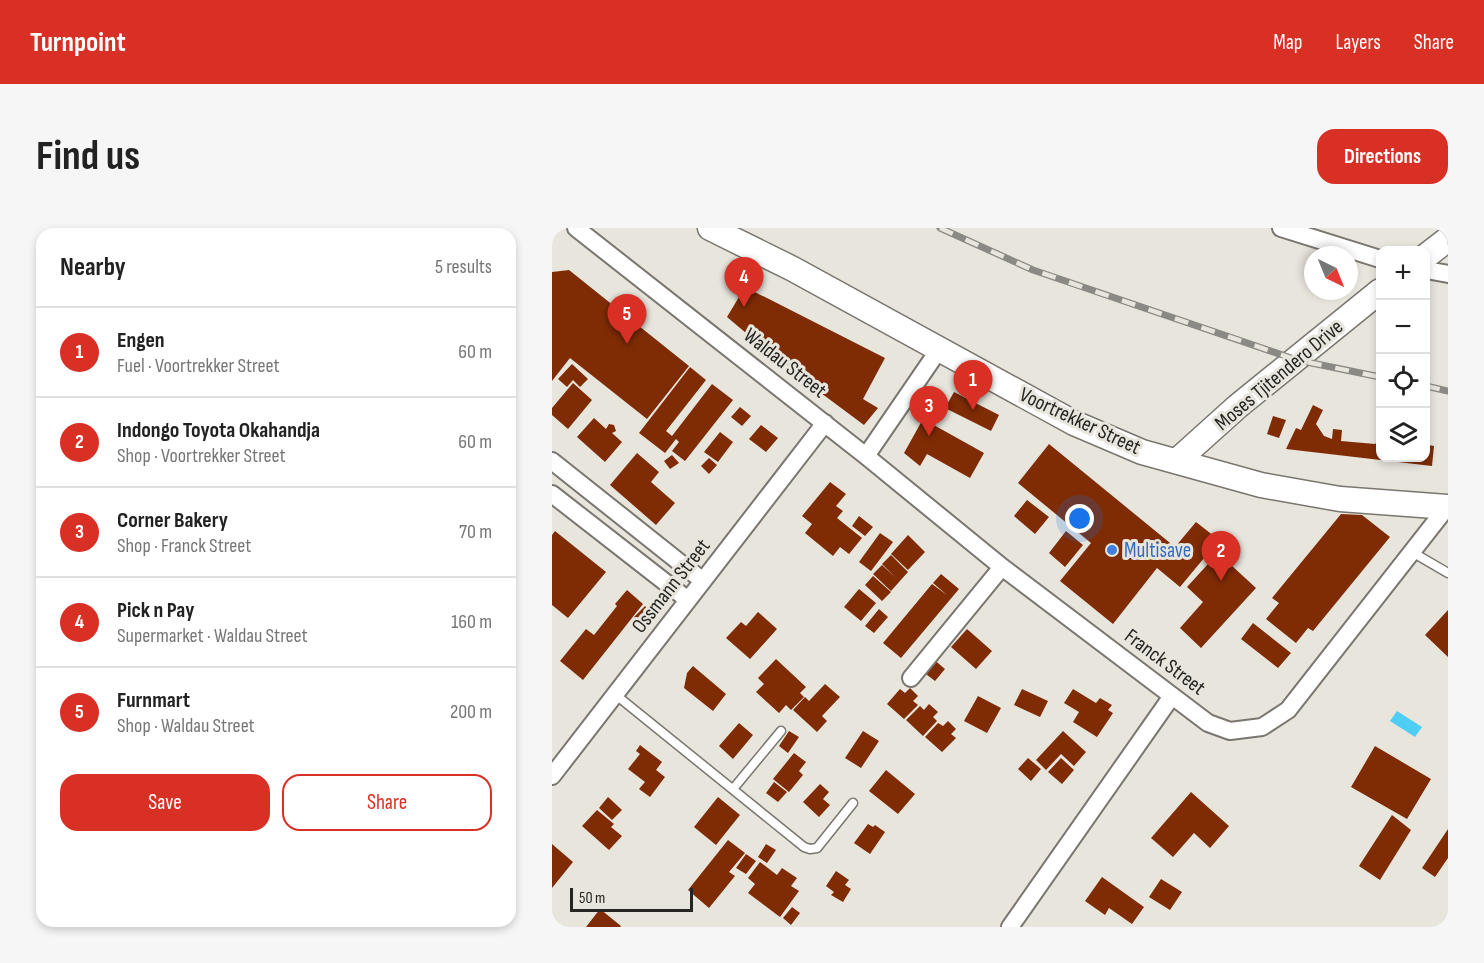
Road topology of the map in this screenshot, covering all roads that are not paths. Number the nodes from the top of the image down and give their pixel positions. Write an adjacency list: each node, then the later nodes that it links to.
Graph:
1 (576, 228): 11 (street, Waldau Street)
2 (710, 228): 10 (main road, Voortrekker Street)
3 (1281, 228): 6 (street)
4 (1448, 239): 5 (main road)
5 (1430, 252)
6 (1376, 258)
7 (1430, 271): 8 (street)
8 (1448, 274)
9 (1376, 294): 13 (main road, Moses Tjitendero Drive)
10 (940, 348): 12 (street); 13 (main road, Voortrekker Street)
11 (825, 423): 12 (street, Franck Street); 20 (street, Ossmann Street)
12 (866, 456): 18 (street, Franck Street)
13 (1178, 460): 16 (main road, Voortrekker Street)
14 (552, 461): 20 (street)
15 (552, 494): 21 (street)
16 (1447, 507): 17 (street, Franck Street)
17 (1412, 552): 19 (lane); 24 (street, Franck Street)
18 (1002, 567): 22 (street); 24 (street, Franck Street)
19 (1448, 573)
20 (703, 581): 21 (street, Ossmann Street)
21 (688, 600): 23 (street, Ossmann Street)
22 (911, 678)
23 (616, 695): 26 (street, Ossmann Street); 27 (lane)
24 (1172, 696): 29 (street)
25 (781, 731): 27 (lane)
26 (552, 776)
27 (733, 789): 28 (lane)
28 (853, 803)
29 (1010, 927)

